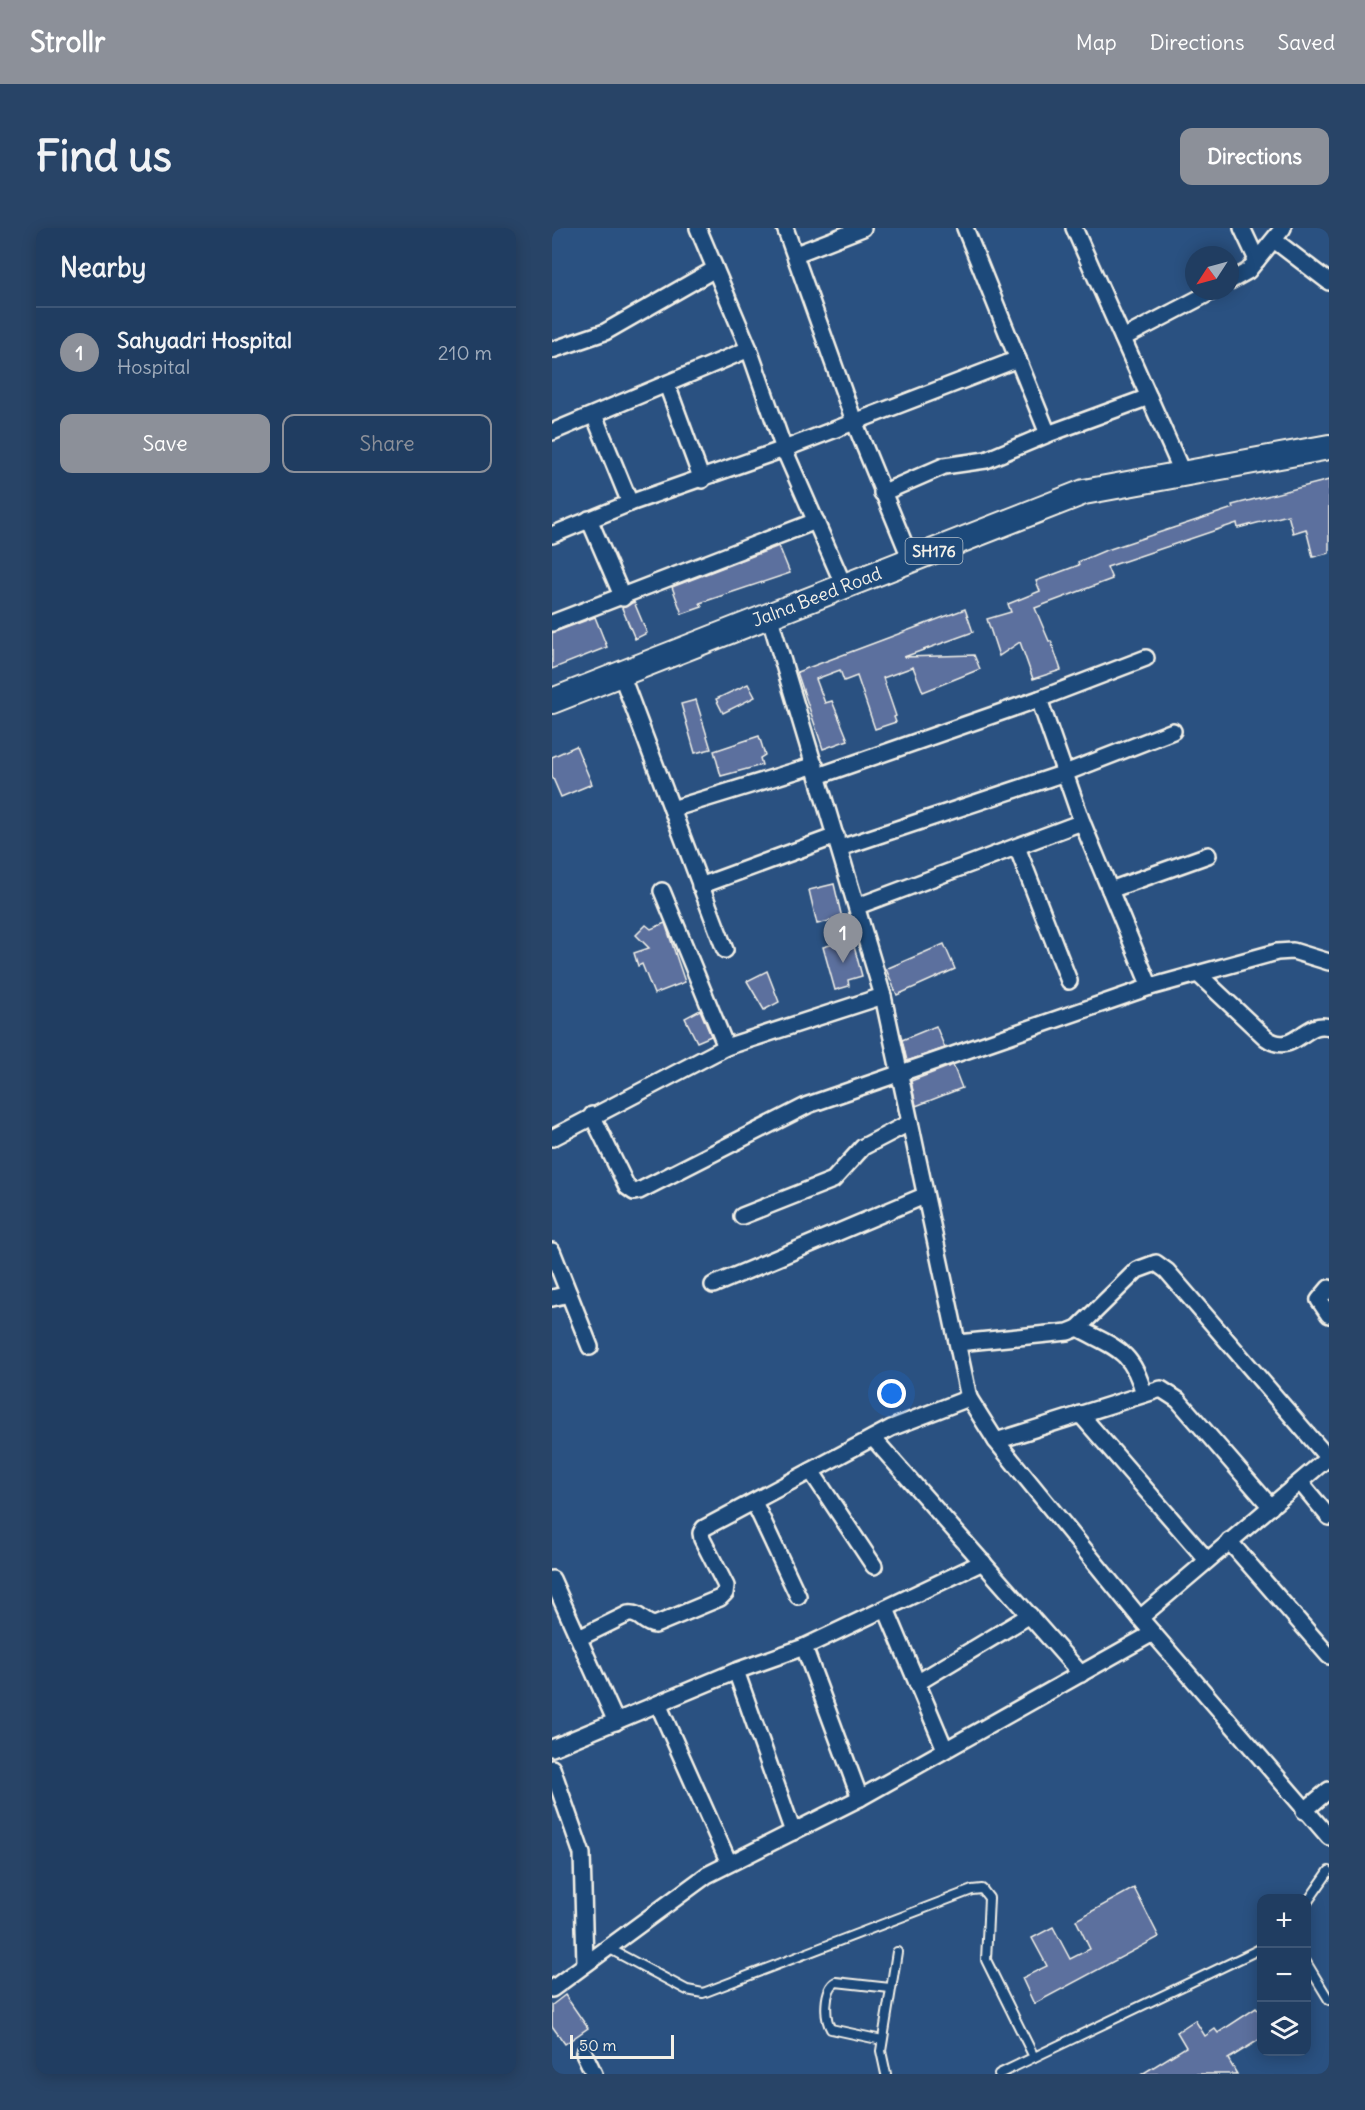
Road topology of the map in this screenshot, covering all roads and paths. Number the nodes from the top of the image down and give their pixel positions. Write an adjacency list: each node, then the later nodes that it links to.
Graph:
1 (698, 228): 10 (street)
2 (785, 228): 8 (street)
3 (863, 228): 8 (street)
4 (965, 228): 17 (street)
5 (1074, 228): 14 (street)
6 (1242, 228): 9 (street)
7 (1279, 234): 9 (street); 12 (street)
8 (796, 254): 21 (street)
9 (1257, 260): 11 (street)
10 (715, 269): 15 (street); 16 (street)
11 (1239, 276)
12 (1329, 282)
13 (1196, 300): 14 (street)
14 (1123, 338): 19 (street)
15 (749, 349): 18 (street); 25 (street)
16 (552, 350)
17 (1018, 359): 21 (street); 23 (street)
18 (667, 385): 20 (street); 27 (street)
19 (1149, 397): 23 (street); 26 (street)
20 (594, 415): 22 (street); 29 (street)
21 (854, 421): 25 (street); 28 (street)
22 (552, 432)
23 (1048, 434): 28 (street)
24 (1329, 447): 26 (main road, Jalna Beed Road / SH176)
25 (784, 449): 27 (street); 31 (street)
26 (1183, 474): 33 (main road, Jalna Beed Road / SH176)
27 (702, 480): 29 (street)
28 (882, 494): 33 (street)
29 (630, 503): 30 (street)
30 (589, 519): 32 (street); 35 (street)
31 (816, 521): 34 (street); 35 (street)
32 (552, 535)
33 (910, 560): 34 (main road, Jalna Beed Road / SH176)
34 (844, 586): 36 (main road, Jalna Beed Road / SH176)
35 (623, 598): 37 (street)
36 (769, 615): 39 (main road, Jalna Beed Road / SH176); 43 (street)
37 (552, 623)
38 (1146, 658): 40 (street)
39 (621, 674): 41 (main road, Jalna Beed Road / SH176); 45 (street)
40 (1039, 699): 43 (street); 44 (street)
41 (552, 701)
42 (1173, 731): 44 (street)
43 (816, 771): 45 (street); 47 (street)
44 (1065, 773): 46 (street); 47 (street)
45 (672, 809): 50 (street)
46 (1082, 822): 48 (street); 51 (street)
47 (838, 842): 50 (street); 53 (street)
48 (1017, 848): 53 (street); 57 (street)
49 (1208, 855): 51 (street)
50 (700, 886): 54 (street)
51 (1110, 890): 58 (street)
52 (662, 891): 61 (street)
53 (858, 906): 59 (street)
54 (725, 950)
55 (1329, 962): 56 (street)
56 (1198, 974): 58 (street); 60 (street)
57 (1069, 981)
58 (1150, 987): 62 (street)
59 (883, 996): 61 (street); 62 (street)
60 (1329, 1027)
61 (726, 1047): 63 (street)
62 (900, 1072): 63 (street); 64 (street)
63 (592, 1115): 65 (street)
64 (909, 1123): 66 (street); 67 (street)
65 (552, 1138)
66 (924, 1196): 69 (street); 75 (street)
67 (742, 1216)
68 (552, 1251): 71 (street)
69 (713, 1285)
70 (1329, 1288): 73 (street)
71 (568, 1294): 72 (street); 76 (street)
72 (552, 1298)
73 (1329, 1315)
74 (1077, 1328): 75 (street); 77 (street); 82 (street)
75 (958, 1343): 78 (street)
76 (590, 1347)
77 (1144, 1394): 79 (street); 86 (street)
78 (969, 1398): 80 (street); 81 (street)
79 (1080, 1414): 81 (street); 89 (street)
80 (873, 1438): 83 (street); 90 (street)
81 (996, 1442): 96 (street)
82 (1328, 1458): 84 (street)
83 (811, 1471): 85 (street); 91 (street)
84 (1300, 1482): 86 (street); 87 (street)
85 (754, 1502): 93 (street); 98 (street)
86 (1272, 1507): 88 (street)
87 (1329, 1517)
88 (1229, 1541): 89 (street); 100 (street)
89 (1207, 1560): 96 (street)
90 (983, 1562): 94 (street); 95 (street)
91 (874, 1566)
92 (552, 1579): 98 (street)
93 (798, 1596)
94 (886, 1609): 99 (street); 103 (street)
95 (1030, 1615): 102 (street); 103 (street)
96 (1140, 1618): 97 (street)
97 (1153, 1632): 102 (street); 111 (street)
98 (579, 1638): 105 (street)
99 (804, 1647): 101 (street); 110 (street)
100 (1329, 1656)
101 (736, 1671): 104 (street); 112 (street)
102 (1081, 1674): 107 (street)
103 (917, 1683): 107 (street)
104 (658, 1704): 105 (street); 114 (street)
105 (616, 1722): 106 (street)
106 (552, 1748)
107 (945, 1749): 110 (street)
108 (552, 1768): 120 (street)
109 (1329, 1790): 111 (street)
110 (860, 1798): 112 (street)
111 (1304, 1811): 113 (street)
112 (793, 1832): 114 (street)
113 (1329, 1837)
114 (729, 1863): 117 (street)
115 (1329, 1871): 116 (lane)
116 (1311, 1897)
117 (607, 1947): 120 (street); 127 (lane)
118 (1257, 1950): 127 (lane)
119 (897, 1952): 122 (lane)
120 (585, 1964): 123 (street)
121 (1311, 1970): 124 (lane)
122 (890, 1988): 125 (lane); 125 (lane)
123 (552, 1989)
124 (1329, 2000)
125 (882, 2040): 129 (lane)
126 (584, 2053): 128 (street)
127 (1034, 2057): 130 (lane)
128 (594, 2074)
129 (886, 2074)
130 (999, 2074)

